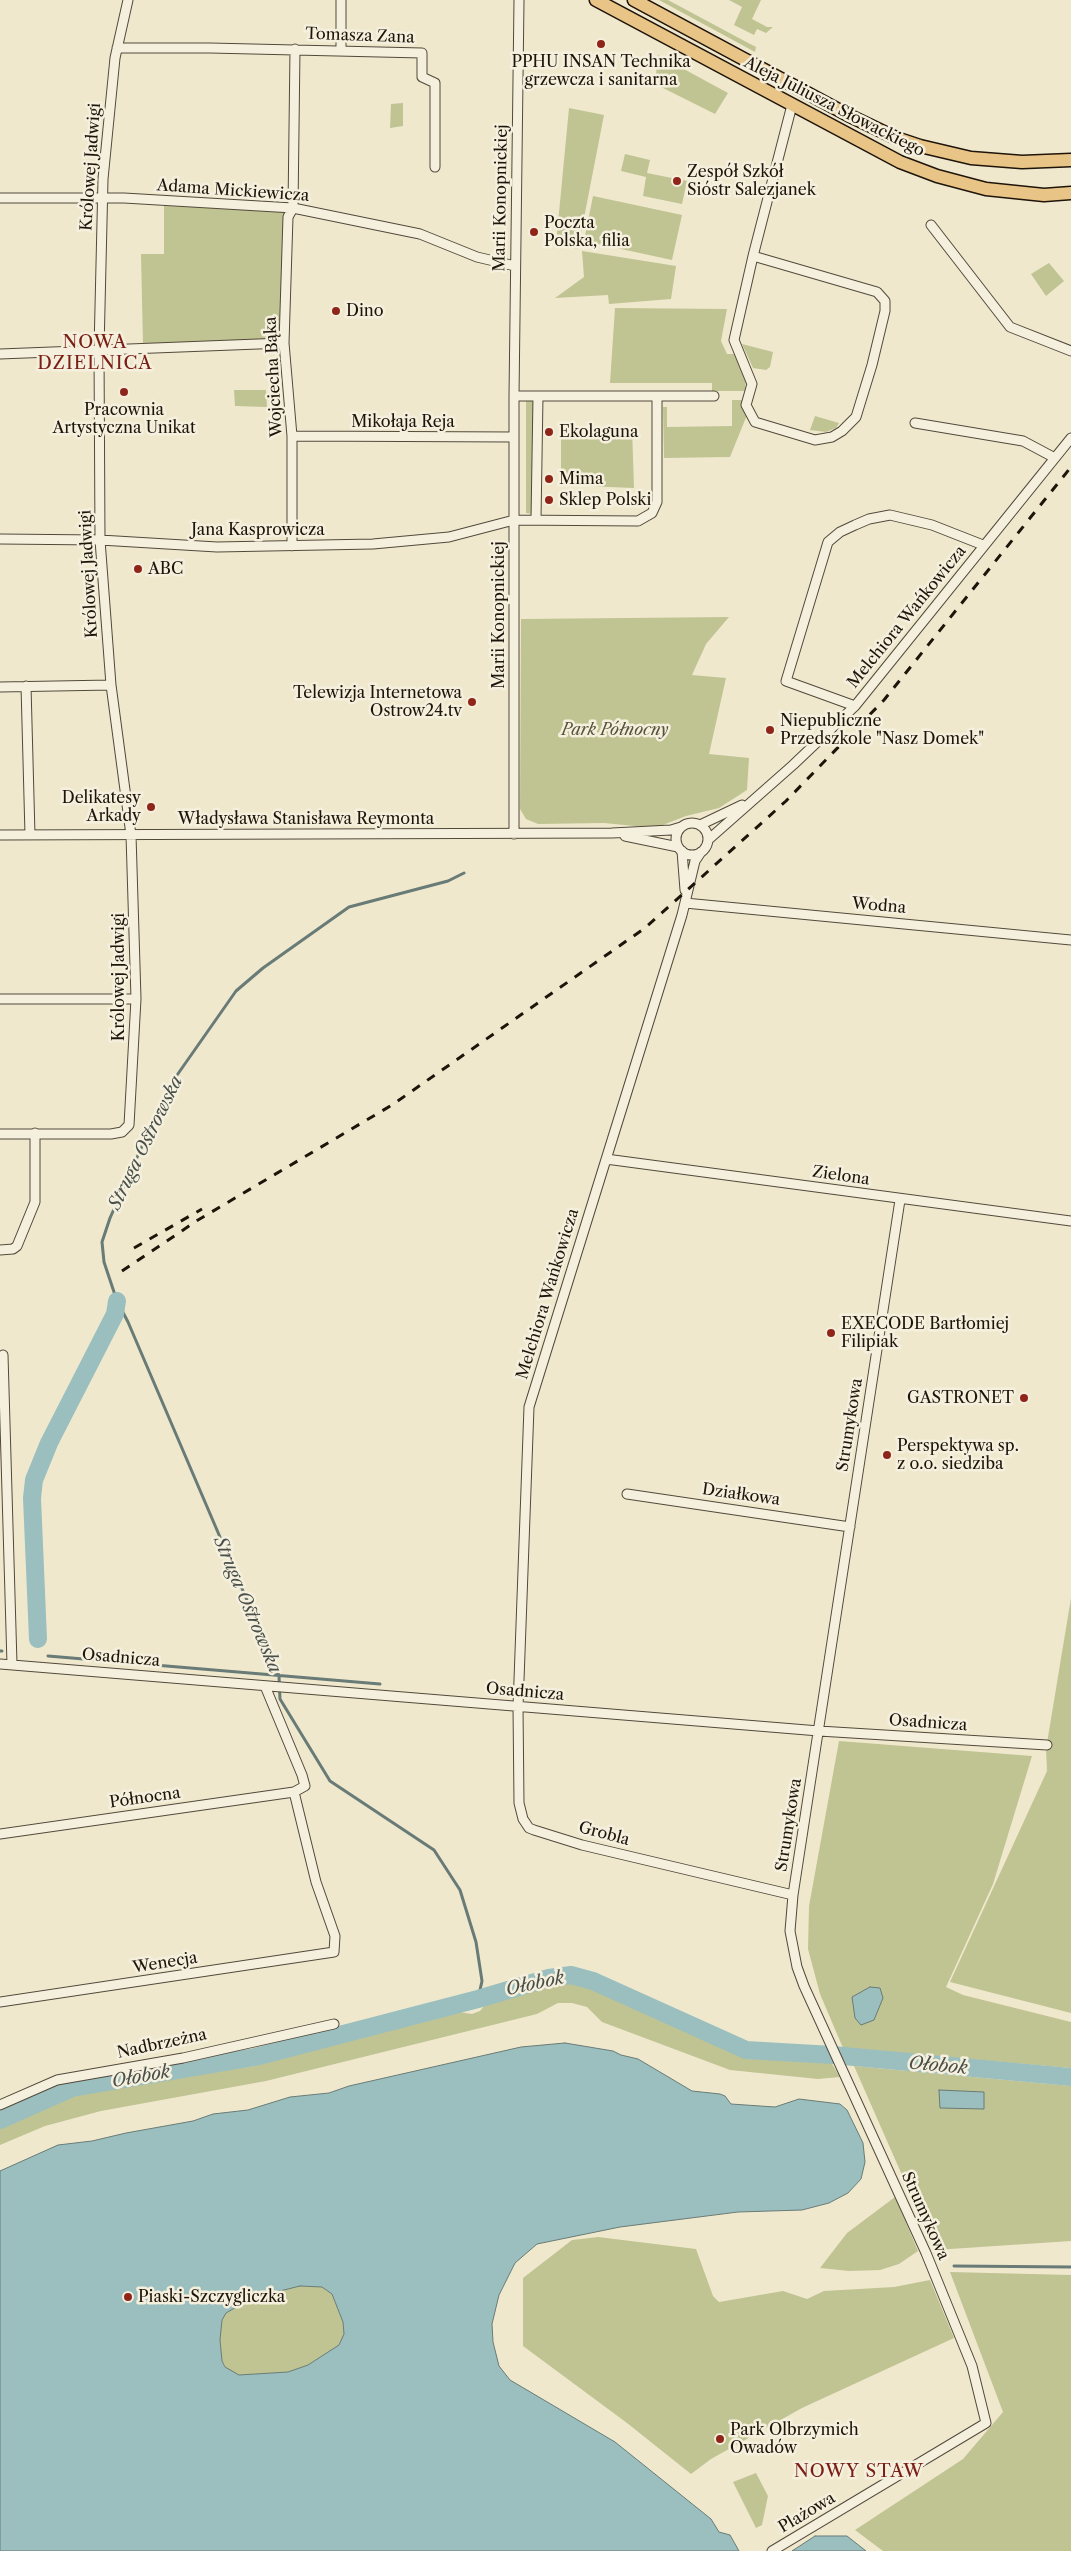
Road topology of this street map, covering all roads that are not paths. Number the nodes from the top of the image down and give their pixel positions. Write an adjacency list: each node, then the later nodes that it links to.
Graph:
1 (128, 0): 6 (street, Królowej Jadwigi)
2 (341, 0): 8 (street)
3 (519, 0): 18 (street, Marii Konopnickiej)
4 (596, 0): 9 (main road, Aleja Juliusza Słowackiego)
5 (634, 0): 10 (main road, Aleja Juliusza Słowackiego)
6 (117, 48): 7 (street, Tomasza Zana); 14 (street, Królowej Jadwigi)
7 (296, 49): 8 (street, Tomasza Zana); 15 (street, Tomasza Zana)
8 (341, 51): 11 (street, Tomasza Zana)
9 (792, 105): 12 (main road, Aleja Juliusza Słowackiego); 17 (street)
10 (1071, 160)
11 (435, 167)
12 (1071, 193)
13 (0, 198): 14 (street, Adama Mickiewicza)
14 (102, 198): 15 (street, Adama Mickiewicza); 20 (street, Królowej Jadwigi)
15 (293, 208): 18 (street, Adama Mickiewicza); 19 (street, Wojciecha Bąka)
16 (931, 225): 21 (street)
17 (753, 256): 17 (street)
18 (515, 266): 23 (street, Marii Konopnickiej)
19 (284, 343): 20 (street); 28 (street, Wojciecha Bąka)
20 (99, 350): 22 (street); 35 (street, Królowej Jadwigi)
21 (1071, 351)
22 (0, 354)
23 (514, 396): 24 (street); 29 (street, Marii Konopnickiej)
24 (538, 396): 25 (street); 33 (street)
25 (657, 396): 26 (street); 33 (street, Jana Kasprowicza)
26 (714, 396)
27 (915, 423): 31 (street)
28 (292, 436): 29 (street, Mikołaja Reja); 37 (street, Wojciecha Bąka)
29 (514, 437): 32 (street, Marii Konopnickiej)
30 (1071, 438): 31 (street, Melchiora Wańkowicza)
31 (1055, 458): 36 (street, Melchiora Wańkowicza)
32 (514, 520): 33 (street, Jana Kasprowicza); 37 (street, Jana Kasprowicza); 46 (street, Marii Konopnickiej)
33 (536, 520)
34 (0, 538): 35 (street, Jana Kasprowicza)
35 (100, 540): 37 (street, Jana Kasprowicza); 38 (street, Królowej Jadwigi)
36 (983, 545): 41 (street, Melchiora Wańkowicza); 41 (street)
37 (292, 546)
38 (111, 685): 39 (street); 49 (street, Królowej Jadwigi)
39 (26, 686): 40 (street); 48 (street)
40 (0, 687)
41 (855, 706): 42 (street, Melchiora Wańkowicza)
42 (751, 800): 43 (street, Melchiora Wańkowicza); 50 (street, Melchiora Wańkowicza)
43 (700, 825): 44 (street); 50 (street)
44 (681, 827): 45 (street, Władysława Stanisława Reymonta); 51 (street)
45 (612, 833): 46 (street, Władysława Stanisława Reymonta); 51 (street, Władysława Stanisława Reymonta)
46 (514, 834): 49 (street, Władysława Stanisława Reymonta)
47 (0, 835): 48 (street, Władysława Stanisława Reymonta)
48 (30, 835): 49 (street, Władysława Stanisława Reymonta)
49 (131, 835): 56 (street, Królowej Jadwigi)
50 (708, 840): 52 (street)
51 (680, 849): 52 (street); 53 (street, Melchiora Wańkowicza)
52 (701, 852): 53 (street, Melchiora Wańkowicza)
53 (685, 903): 54 (street, Wodna); 59 (street, Melchiora Wańkowicza)
54 (1071, 940)
55 (0, 999): 56 (street)
56 (136, 999): 57 (street, Królowej Jadwigi)
57 (35, 1133): 58 (street); 62 (street)
58 (0, 1134)
59 (606, 1160): 60 (street, Zielona); 69 (street, Melchiora Wańkowicza)
60 (900, 1200): 61 (street, Zielona); 65 (street, Strumykowa)
61 (1071, 1221)
62 (0, 1250)
63 (3, 1355): 67 (street)
64 (628, 1494): 65 (street, Działkowa)
65 (850, 1526): 70 (street, Strumykowa)
66 (0, 1664): 67 (street, Osadnicza)
67 (12, 1664): 68 (street, Osadnicza)
68 (265, 1686): 69 (street, Osadnicza); 72 (street)
69 (518, 1707): 70 (street, Osadnicza); 74 (street, Grobla)
70 (818, 1731): 71 (street, Osadnicza); 74 (street, Strumykowa)
71 (1047, 1746)
72 (294, 1792): 73 (street, Północna); 75 (street, Wenecja)
73 (0, 1834)
74 (792, 1895): 78 (street, Strumykowa)
75 (0, 2002)
76 (334, 2024): 77 (street, Nadbrzeżna)
77 (0, 2105)
78 (986, 2423): 79 (street, Plażowa)
79 (772, 2551)

